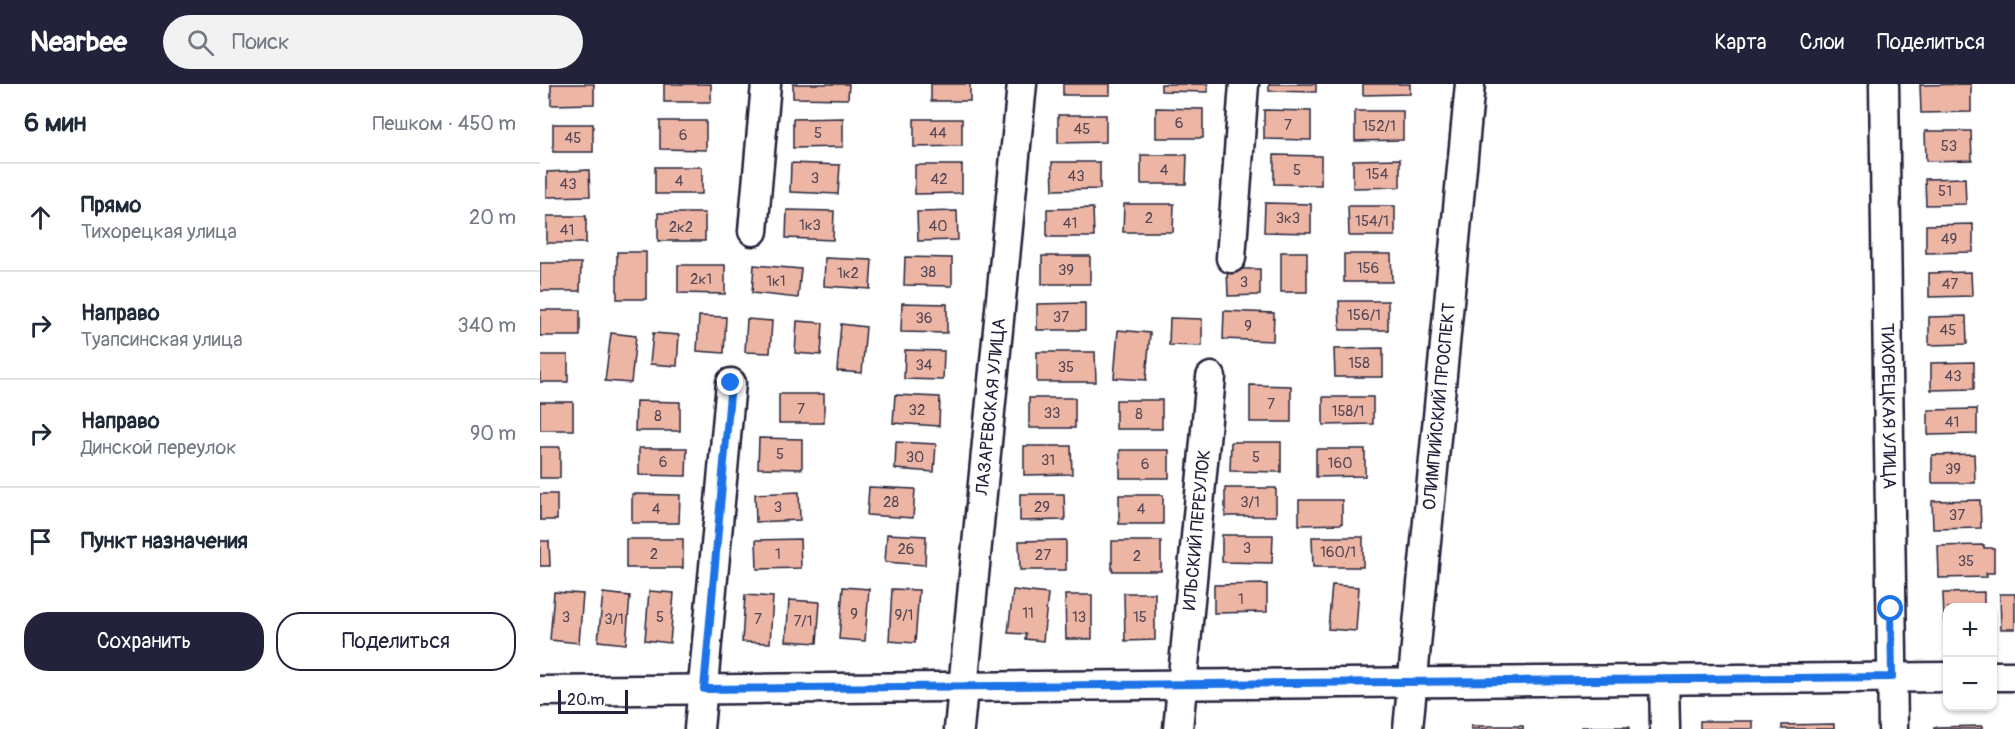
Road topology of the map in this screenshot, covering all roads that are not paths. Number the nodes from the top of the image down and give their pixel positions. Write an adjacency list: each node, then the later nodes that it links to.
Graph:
1 (766, 84): 6 (street)
2 (1022, 84): 17 (street, ЛАЗАРЕВСКАЯ УЛИЦА)
3 (1244, 84): 7 (street)
4 (1470, 84): 15 (street, ОЛИМПИЙСКИЙ ПРОСПЕКТ)
5 (1884, 84): 12 (street, ТИХОРЕЦКАЯ УЛИЦА)
6 (753, 231)
7 (1231, 258)
8 (1211, 377): 16 (street, ИЛЬСКИЙ ПЕРЕУЛОК)
9 (731, 383): 18 (street)
10 (1997, 676): 11 (street)
11 (2015, 676)
12 (1892, 677): 13 (street); 14 (street); 25 (street, ТИХОРЕЦКАЯ УЛИЦА)
13 (1943, 677)
14 (1664, 679): 15 (street); 24 (street)
15 (1413, 682): 16 (street); 23 (street, ОЛИМПИЙСКИЙ ПРОСПЕКТ)
16 (1182, 684): 17 (street); 22 (street, ИЛЬСКИЙ ПЕРЕУЛОК)
17 (963, 687): 18 (street); 21 (street, ЛАЗАРЕВСКАЯ УЛИЦА)
18 (704, 689): 19 (street); 20 (street)
19 (540, 691)
20 (699, 729)
21 (959, 729)
22 (1178, 729)
23 (1408, 729)
24 (1665, 729)
25 (1893, 729)

